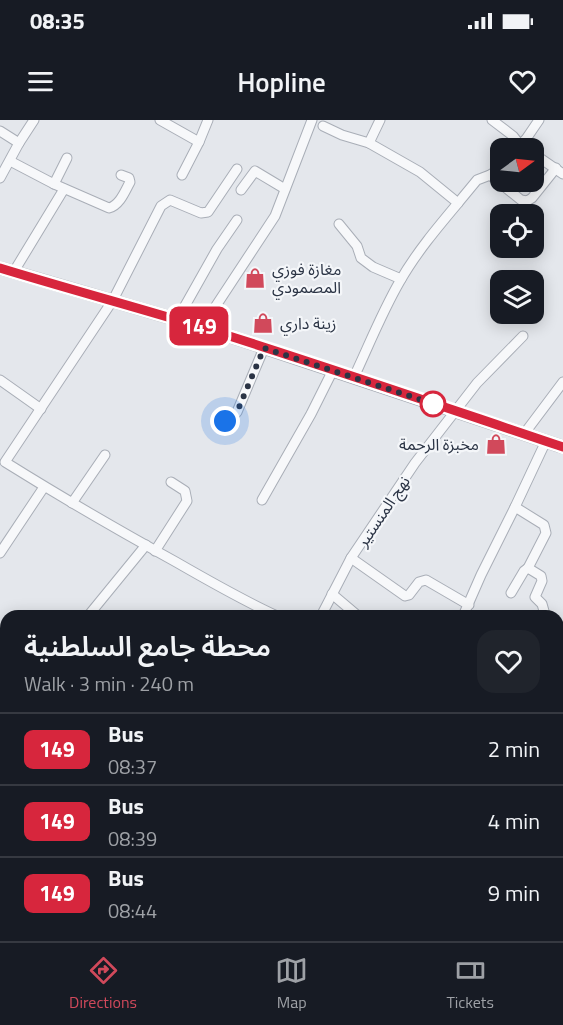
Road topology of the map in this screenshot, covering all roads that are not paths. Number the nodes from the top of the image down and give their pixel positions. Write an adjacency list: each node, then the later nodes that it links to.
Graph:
1 (34, 120): 13 (street)
2 (160, 120): 12 (street)
3 (208, 120): 12 (street)
4 (312, 120): 27 (street)
5 (380, 120): 14 (street)
6 (492, 120): 10 (street)
7 (539, 120): 11 (street)
8 (323, 126): 14 (street)
9 (0, 131): 13 (street)
10 (514, 138)
11 (527, 138)
12 (199, 142): 21 (street)
13 (19, 143): 16 (street)
14 (369, 143): 31 (street)
15 (67, 158): 24 (street)
16 (10, 161): 23 (street); 24 (street)
17 (544, 161): 19 (street)
18 (237, 169): 37 (street)
19 (559, 171): 25 (street)
20 (121, 174): 26 (street)
21 (182, 175)
22 (490, 175): 31 (street)
23 (0, 178)
24 (54, 184): 26 (street)
25 (544, 186)
26 (64, 189): 35 (street)
27 (285, 189): 28 (street); 39 (street)
28 (241, 190)
29 (511, 192): 30 (street)
30 (538, 192)
31 (458, 203): 36 (street)
32 (237, 219): 38 (street)
33 (339, 224): 36 (street)
34 (0, 268): 35 (main road)
35 (14, 273): 37 (main road)
36 (401, 279): 43 (street)
37 (113, 300): 38 (main road); 46 (street)
38 (177, 320): 39 (main road)
39 (202, 327): 41 (main road)
40 (523, 336): 47 (street, نهج المنستير)
41 (264, 348): 42 (main road); 48 (street)
42 (333, 370): 43 (main road); 56 (street)
43 (354, 377): 47 (main road)
44 (0, 380): 46 (street)
45 (563, 382): 49 (street)
46 (41, 409): 53 (street)
47 (454, 411): 49 (main road); 62 (street, نهج المنستير)
48 (219, 420)
49 (524, 434): 50 (main road)
50 (546, 441): 51 (main road); 58 (street)
51 (563, 447)
52 (105, 455): 57 (street)
53 (3, 461): 55 (street)
54 (171, 482): 60 (street)
55 (44, 487): 57 (street); 61 (street)
56 (262, 500)
57 (72, 503): 59 (street)
58 (515, 507): 63 (street); 66 (street)
59 (146, 545): 60 (street); 67 (street)
60 (155, 550): 68 (street)
61 (0, 554)
62 (351, 558): 65 (street, نهج المنستير); 66 (street)
63 (528, 568): 64 (street); 72 (street)
64 (511, 592)
65 (332, 594): 69 (street, نهج المنستير); 70 (street)
66 (469, 605): 71 (street)
67 (93, 610)
68 (263, 610)
69 (324, 610)
70 (351, 610)
71 (466, 610)
72 (544, 610)

